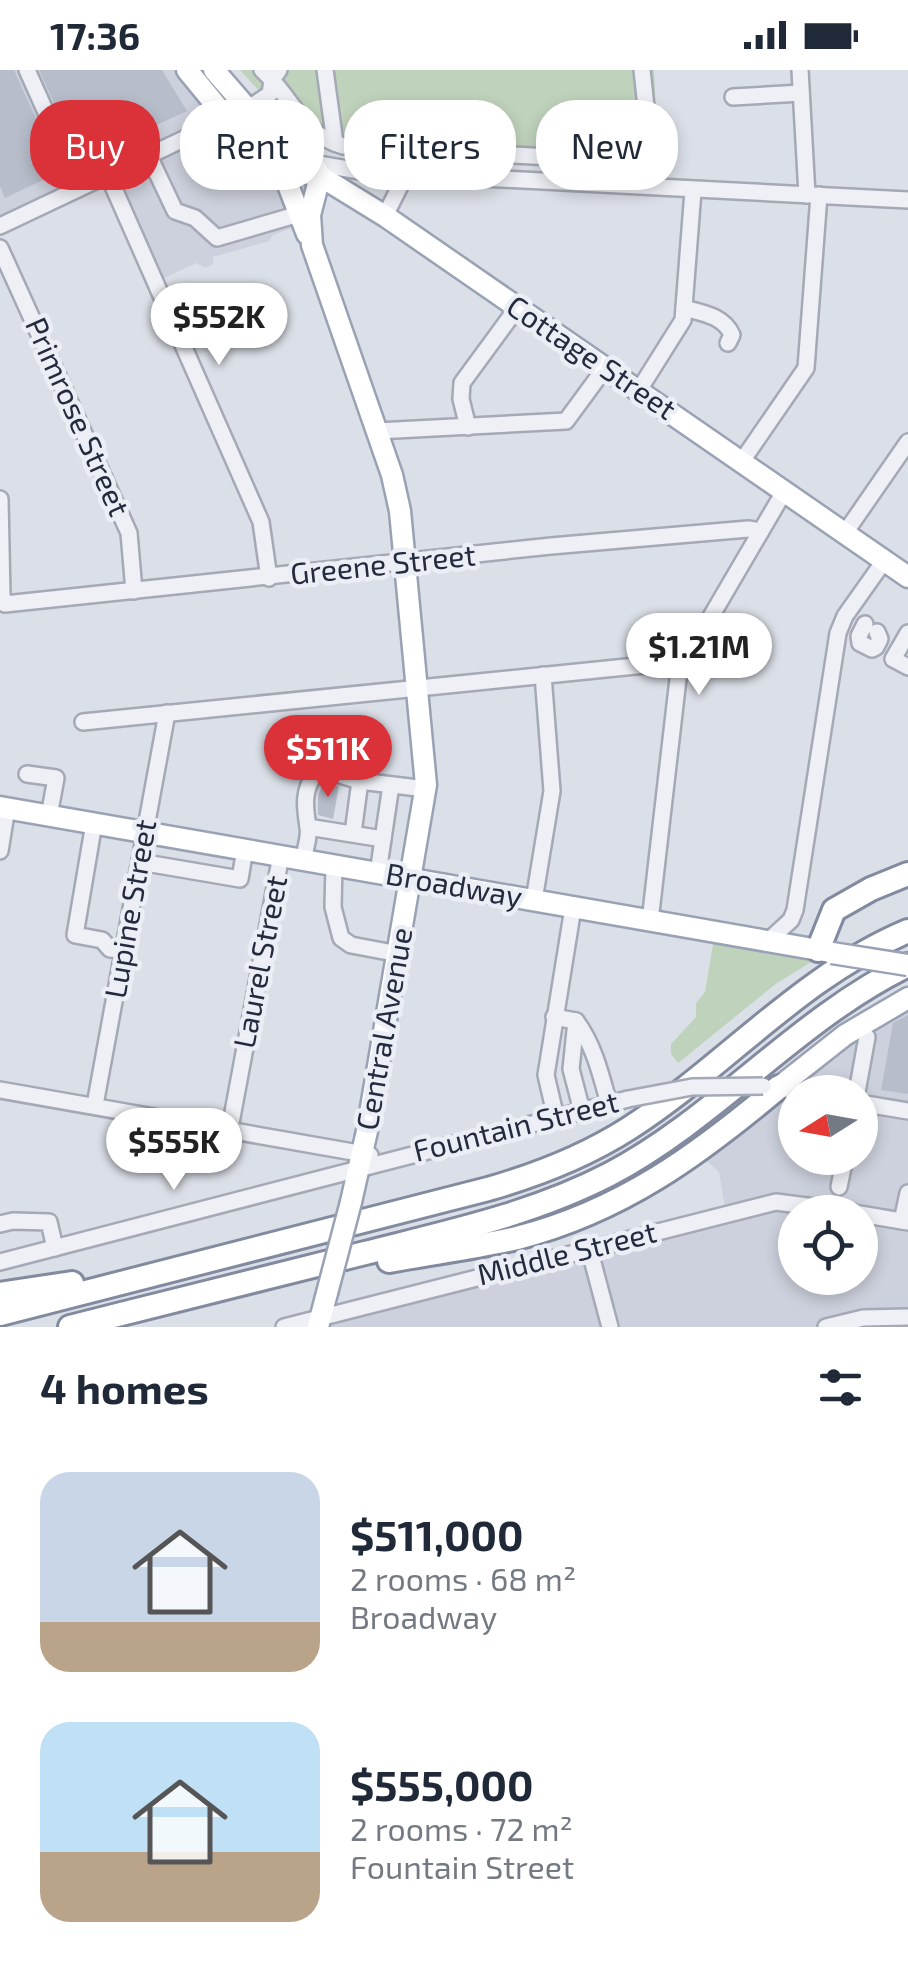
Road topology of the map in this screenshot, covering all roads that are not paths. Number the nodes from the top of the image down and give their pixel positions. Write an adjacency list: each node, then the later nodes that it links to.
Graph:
1 (26, 70): 10 (street)
2 (187, 70): 11 (main road)
3 (214, 70): 12 (main road)
4 (325, 70): 14 (street)
5 (642, 70): 14 (street)
6 (800, 70): 8 (street)
7 (271, 73): 13 (street); 14 (street)
8 (802, 93): 9 (street); 24 (street)
9 (733, 97)
10 (40, 100)
11 (212, 100)
12 (239, 100)
13 (261, 100)
14 (335, 143)
15 (324, 175): 27 (main road, Cottage Street)
16 (160, 180): 26 (street)
17 (516, 181): 23 (street)
18 (76, 190): 28 (street)
19 (115, 190): 47 (street)
20 (290, 190): 26 (main road)
21 (314, 190): 29 (main road, Central Avenue)
22 (398, 190): 27 (street)
23 (693, 191): 24 (street); 32 (street)
24 (813, 195): 25 (street); 39 (street)
25 (908, 200)
26 (299, 214): 29 (main road)
27 (384, 216): 31 (main road, Cottage Street)
28 (0, 226)
29 (312, 245): 37 (main road, Central Avenue)
30 (0, 248): 48 (street, Primrose Street)
31 (517, 308): 34 (main road, Cottage Street); 36 (street)
32 (684, 308): 33 (street); 35 (street)
33 (728, 343)
34 (605, 368): 35 (main road, Cottage Street); 36 (street)
35 (638, 390): 39 (main road, Cottage Street)
36 (468, 427): 37 (street)
37 (376, 431): 45 (main road, Central Avenue)
38 (908, 442): 43 (street)
39 (742, 461): 40 (main road, Cottage Street)
40 (785, 490): 42 (street); 43 (main road, Cottage Street)
41 (0, 499): 48 (street, Greene Street)
42 (761, 531): 45 (street, Greene Street); 52 (street)
43 (846, 533): 44 (main road, Cottage Street)
44 (884, 561): 46 (main road, Cottage Street); 49 (street)
45 (405, 564): 47 (street, Greene Street); 55 (main road, Central Avenue)
46 (908, 576)
47 (269, 578): 48 (street, Greene Street)
48 (134, 592)
49 (848, 612): 50 (street); 86 (street)
50 (870, 627)
51 (908, 634): 53 (street)
52 (684, 661): 54 (street); 84 (street)
53 (908, 667)
54 (542, 675): 55 (street); 82 (street)
55 (418, 688): 56 (street); 61 (main road, Central Avenue)
56 (167, 713): 57 (street); 66 (street, Lupine Street)
57 (83, 722)
58 (27, 774): 63 (street)
59 (360, 782): 60 (street); 65 (street); 67 (street)
60 (391, 785): 61 (street); 69 (street)
61 (426, 789): 80 (main road, Central Avenue)
62 (4, 808): 63 (main road, Broadway); 71 (street)
63 (49, 816): 64 (main road, Broadway)
64 (94, 823): 66 (main road, Broadway); 87 (street)
65 (308, 826): 67 (street); 73 (street)
66 (145, 832): 68 (main road, Broadway); 74 (street, Lupine Street)
67 (353, 833): 69 (street)
68 (188, 839): 70 (main road, Broadway); 76 (street)
69 (383, 839): 77 (street)
70 (244, 849): 72 (main road, Broadway); 79 (street)
71 (0, 851)
72 (280, 855): 73 (main road, Broadway); 81 (street, Laurel Street)
73 (304, 860): 75 (main road, Broadway)
74 (140, 862): 76 (street); 87 (street, Lupine Street)
75 (334, 865): 77 (main road, Broadway); 89 (street)
76 (184, 870): 79 (street)
77 (378, 873): 80 (main road, Broadway)
78 (908, 874): 88 (highway)
79 (240, 879): 81 (street)
80 (412, 879): 82 (main road, Broadway); 89 (main road, Central Avenue)
81 (275, 886): 105 (street, Laurel Street)
82 (534, 900): 83 (main road, Broadway)
83 (573, 908): 84 (main road, Broadway); 92 (street)
84 (650, 920): 86 (main road, Broadway)
85 (908, 931): 118 (highway)
86 (768, 941): 88 (main road, Broadway)
87 (124, 950): 99 (street, Lupine Street)
88 (825, 952): 90 (main road, Broadway, bridge)
89 (399, 954): 106 (main road, Central Avenue)
90 (908, 965): 117 (highway)
91 (908, 998): 96 (main road)
92 (554, 1017): 93 (street); 104 (street)
93 (576, 1021): 100 (street); 103 (street)
94 (867, 1038): 95 (street)
95 (860, 1075)
96 (772, 1086): 97 (street, Fountain Street); 100 (street, Fountain Street, bridge); 117 (highway)
97 (778, 1087)
98 (0, 1090): 99 (street)
99 (95, 1104): 105 (street)
100 (609, 1104): 103 (street, Fountain Street)
101 (878, 1105): 102 (street)
102 (908, 1110)
103 (582, 1111): 104 (street, Fountain Street)
104 (556, 1118): 106 (street, Fountain Street)
105 (230, 1128): 106 (street)
106 (369, 1160): 114 (street, Fountain Street); 122 (main road, Central Avenue, bridge)
107 (841, 1175): 108 (street)
108 (839, 1187)
109 (908, 1193): 112 (street)
110 (778, 1202): 115 (street, Middle Street)
111 (878, 1217): 112 (street, Middle Street)
112 (905, 1221)
113 (0, 1224): 114 (street)
114 (55, 1248): 116 (street, Fountain Street)
115 (590, 1248): 122 (street, Middle Street); 125 (street)
116 (0, 1262)
117 (301, 1269): 123 (highway)
118 (125, 1282): 119 (highway); 120 (highway)
119 (0, 1294)
120 (0, 1314)
121 (908, 1317): 126 (street)
122 (319, 1322): 124 (street, Middle Street)
123 (70, 1327)
124 (284, 1327)
125 (610, 1327)
126 (826, 1327)

